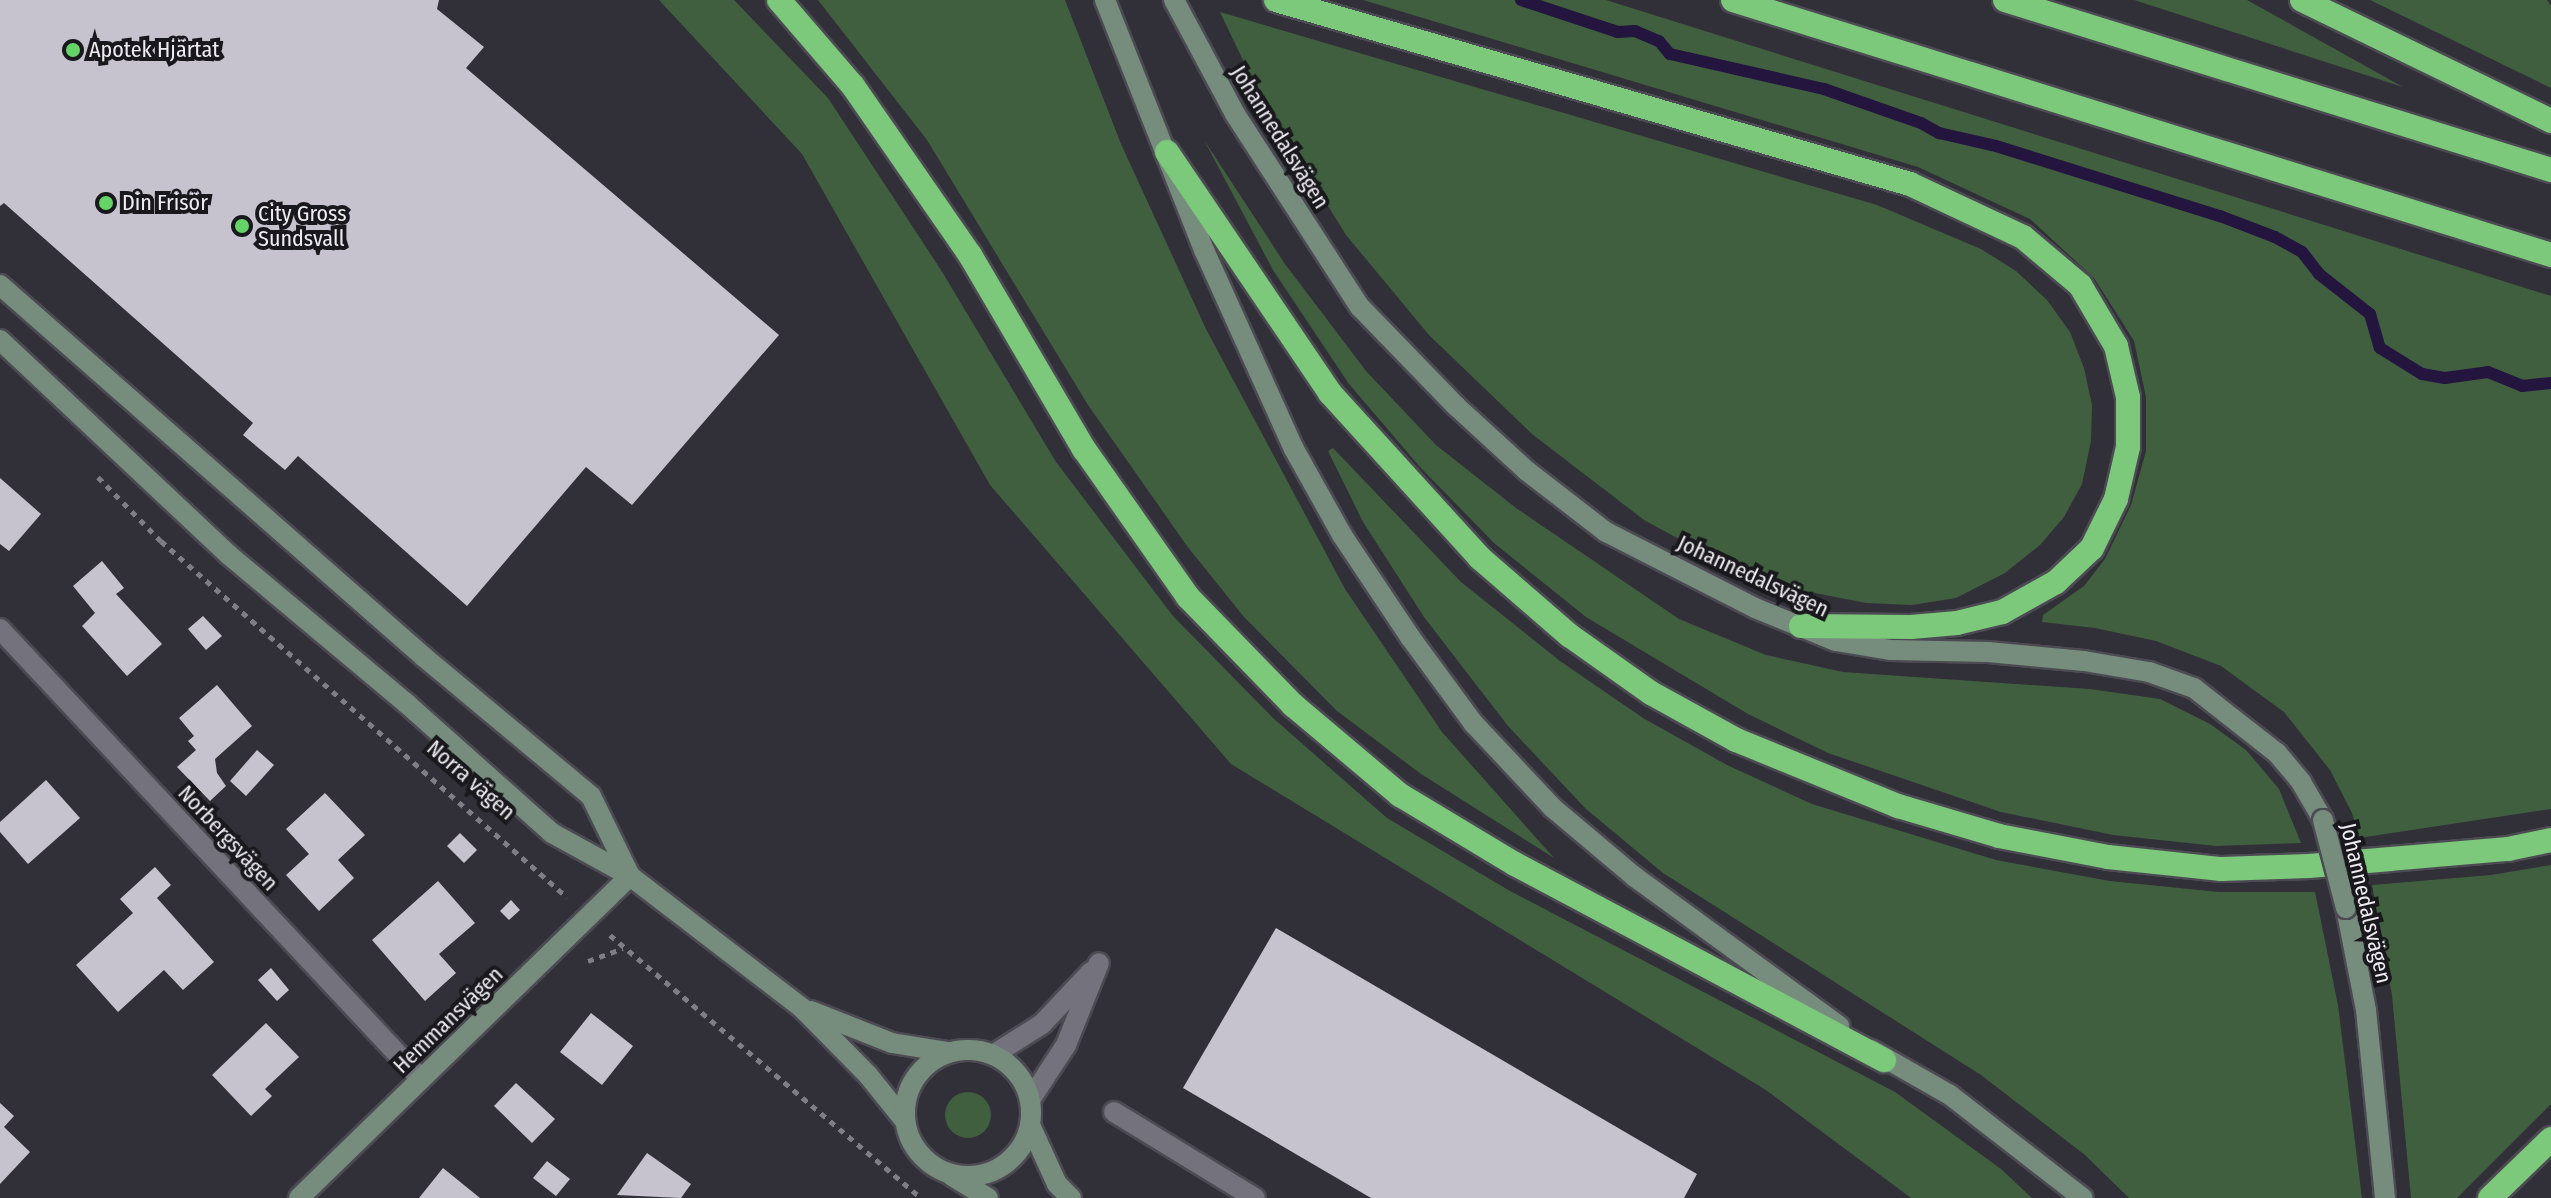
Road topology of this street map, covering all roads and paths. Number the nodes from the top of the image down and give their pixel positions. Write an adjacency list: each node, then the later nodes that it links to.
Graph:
1 (779, 0): 23 (highway)
2 (1105, 0): 9 (main road)
3 (1174, 0): 15 (main road, Johannedalsvägen)
4 (1276, 0): 15 (highway)
5 (1733, 0): 11 (highway)
6 (2005, 0): 10 (highway)
7 (2302, 0): 8 (highway)
8 (2551, 121)
9 (1167, 152): 17 (highway); 23 (main road)
10 (2551, 170)
11 (2551, 255)
12 (0, 285): 18 (main road, Norra vägen)
13 (0, 340): 18 (main road, Norra vägen)
14 (95, 474): 19 (path, Norra vägen)
15 (1801, 626): 37 (main road, Johannedalsvägen, bridge)
16 (0, 629): 24 (street, Norbergsvägen)
17 (2551, 840)
18 (630, 876): 19 (main road, Hemmansvägen); 20 (main road, Norra vägen)
19 (590, 918): 24 (main road, Hemmansvägen); 32 (path, Norra vägen)
20 (802, 1008): 21 (main road, Norra vägen); 27 (main road, Norra vägen)
21 (948, 1052): 22 (main road); 27 (main road)
22 (993, 1055): 25 (main road); 25 (street)
23 (1884, 1060): 36 (main road)
24 (421, 1079): 31 (main road, Hemmansvägen)
25 (1030, 1100): 28 (main road)
26 (1114, 1112): 35 (street)
27 (905, 1121): 30 (main road)
28 (1030, 1125): 30 (main road); 34 (main road)
29 (2551, 1139): 38 (highway)
30 (941, 1170): 33 (main road)
31 (299, 1198)
32 (921, 1198)
33 (988, 1198)
34 (1071, 1198)
35 (1255, 1198)
36 (2083, 1198)
37 (2385, 1198)
38 (2490, 1198)

